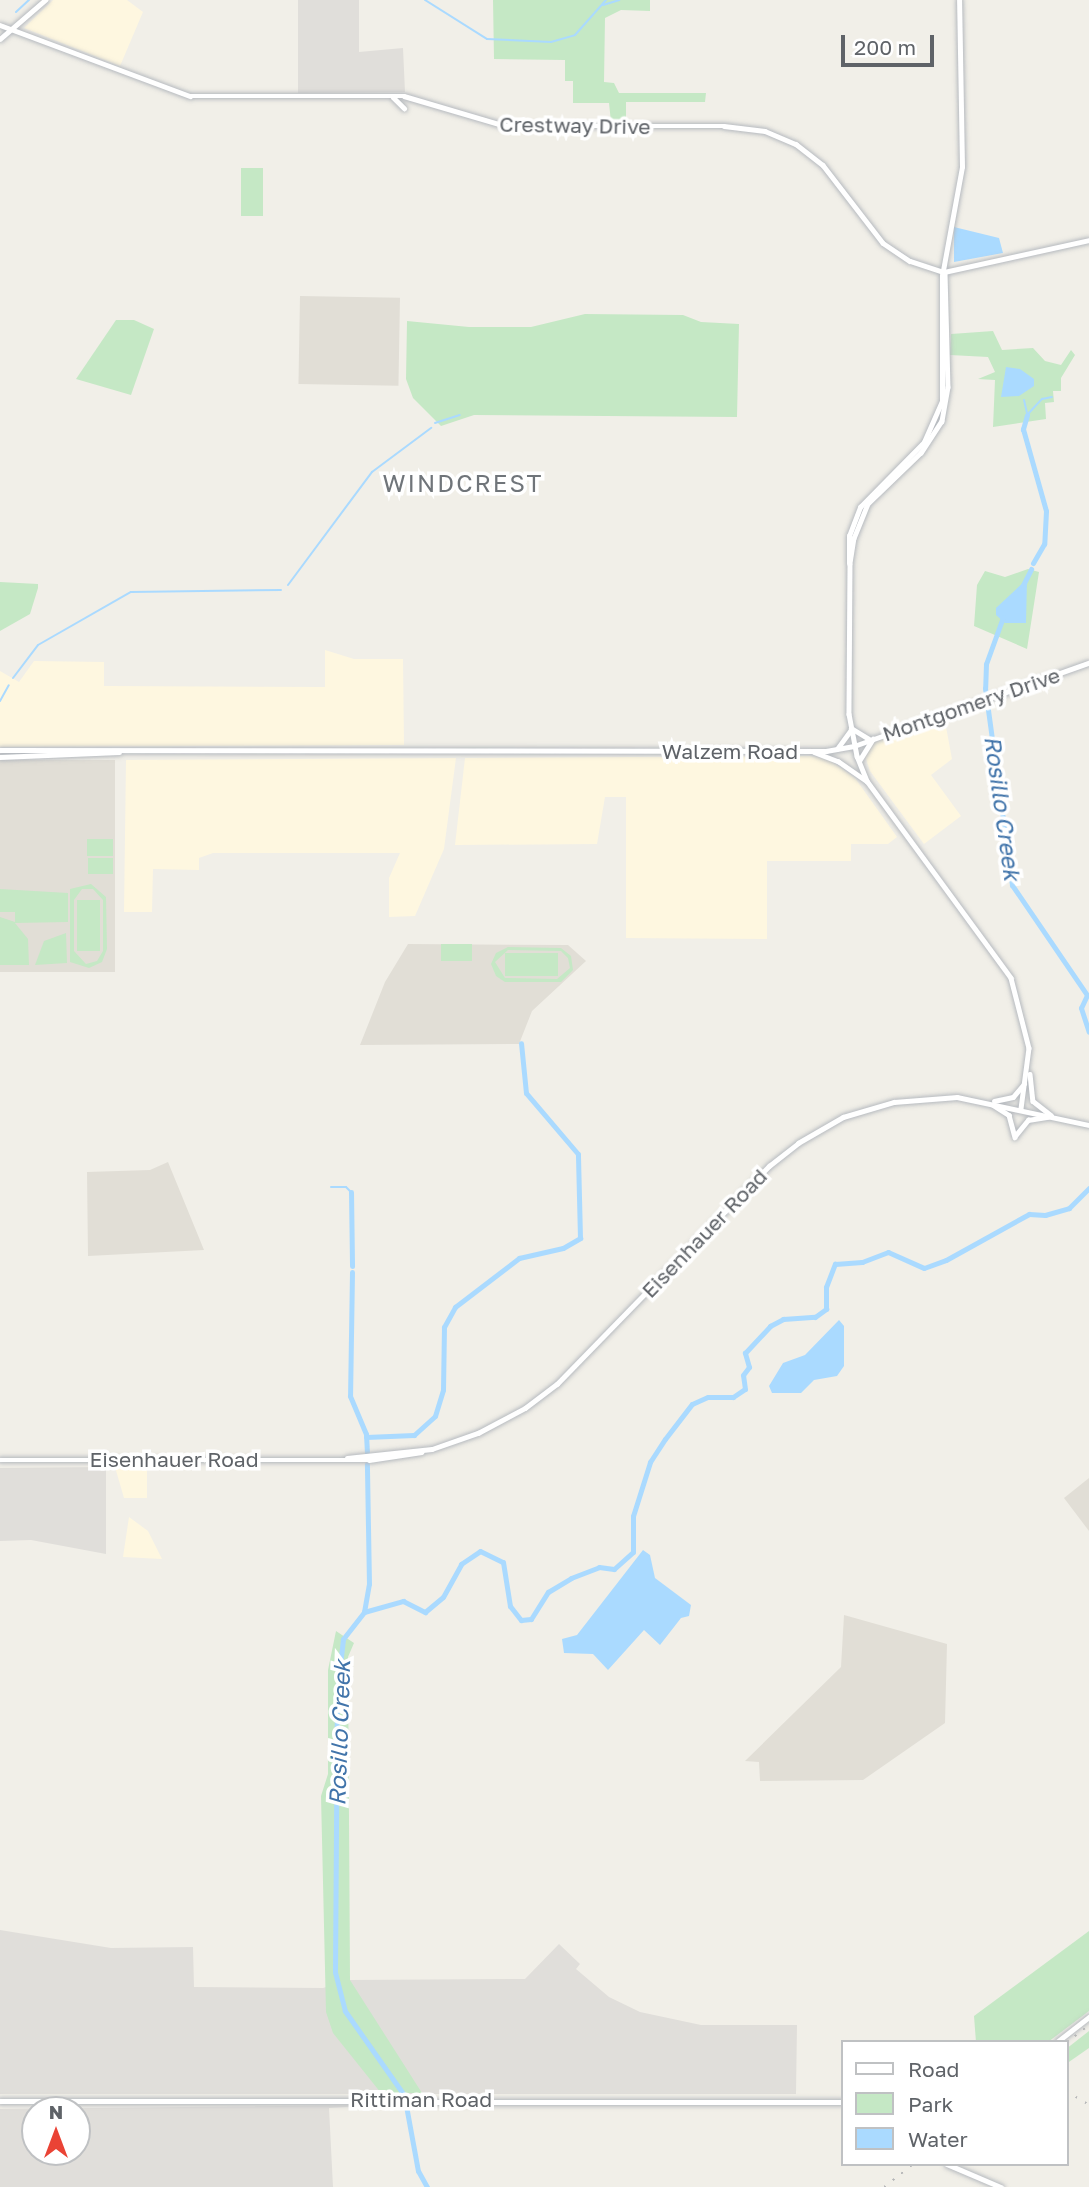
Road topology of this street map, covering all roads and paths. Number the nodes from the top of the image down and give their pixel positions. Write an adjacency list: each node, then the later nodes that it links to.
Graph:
1 (45, 0): 4 (main road)
2 (959, 0): 9 (main road)
3 (0, 26): 4 (main road, Crestway Drive)
4 (12, 29): 5 (main road); 6 (main road, Crestway Drive)
5 (0, 39)
6 (389, 96): 7 (main road); 10 (main road, Crestway Drive)
7 (404, 108)
8 (1089, 240): 11 (main road, Crestway Drive)
9 (945, 259): 10 (main road); 11 (main road); 12 (main road)
10 (928, 268): 12 (main road, Crestway Drive); 13 (main road)
11 (961, 271): 12 (main road, Crestway Drive); 14 (main road)
12 (944, 272): 13 (main road); 14 (main road)
13 (942, 282): 15 (main road)
14 (947, 288): 15 (main road)
15 (849, 564): 17 (main road)
16 (1089, 663): 18 (main road, Montgomery Drive)
17 (851, 729): 18 (main road); 19 (main road); 22 (main road)
18 (872, 739): 19 (main road, Montgomery Drive); 26 (main road)
19 (854, 746): 22 (main road, Walzem Road); 26 (main road)
20 (26, 749): 21 (main road, Walzem Road); 23 (main road, Walzem Road); 25 (main road)
21 (0, 750)
22 (836, 750): 24 (main road, Walzem Road)
23 (120, 751): 24 (main road, Walzem Road); 25 (main road, Walzem Road)
24 (810, 751): 27 (main road)
25 (0, 757)
26 (859, 762): 27 (main road)
27 (867, 781): 28 (main road)
28 (1028, 1066): 29 (main road); 32 (main road)
29 (1027, 1082): 30 (main road); 31 (main road)
30 (986, 1101): 31 (main road, Eisenhauer Road); 32 (main road); 34 (main road, Eisenhauer Road)
31 (1021, 1109): 32 (main road)
32 (1055, 1117): 33 (main road)
33 (1089, 1125)
34 (421, 1451): 35 (main road, Eisenhauer Road); 35 (main road, Eisenhauer Road)
35 (396, 1455): 36 (main road, Eisenhauer Road); 36 (main road, Eisenhauer Road)
36 (347, 1458): 37 (main road, Eisenhauer Road)
37 (0, 1460)
38 (1089, 2017): 39 (main road)
39 (1060, 2040)
40 (0, 2101): 41 (main road, Rittiman Road)
41 (841, 2102)
42 (951, 2166): 43 (main road)
43 (1001, 2187)

